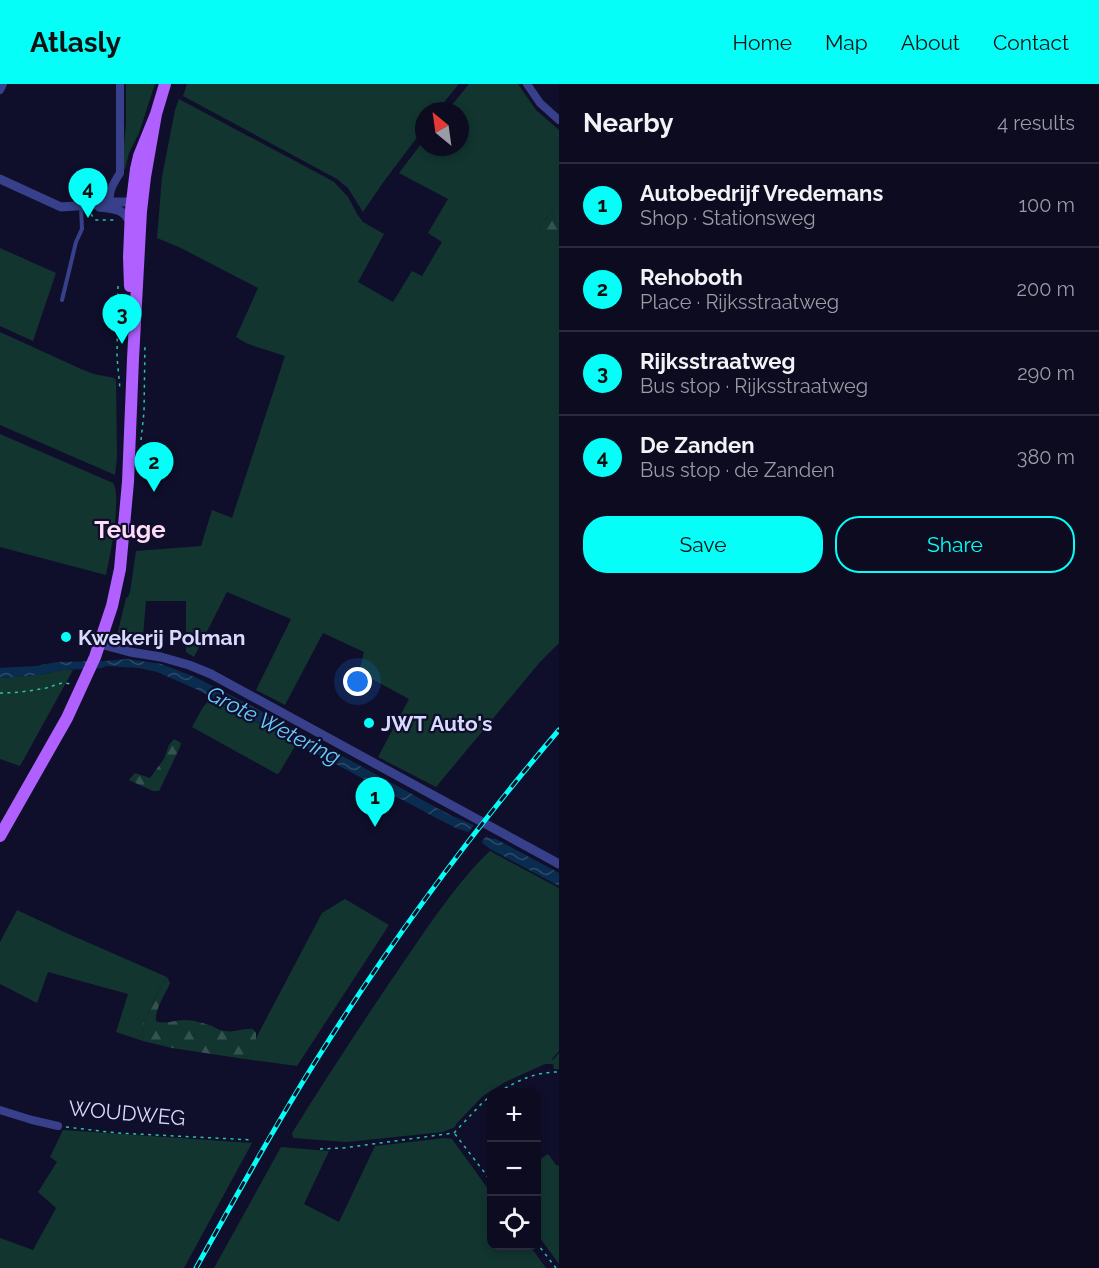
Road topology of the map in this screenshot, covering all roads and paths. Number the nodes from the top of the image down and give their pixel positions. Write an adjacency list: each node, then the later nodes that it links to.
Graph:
1 (3, 84): 5 (street)
2 (120, 84): 9 (street)
3 (165, 84): 9 (main road)
4 (527, 84): 6 (street)
5 (0, 90)
6 (559, 120)
7 (0, 179): 8 (street)
8 (86, 205): 9 (street); 11 (lane)
9 (125, 210): 12 (main road); 12 (main road)
10 (119, 277): 13 (path)
11 (62, 300)
12 (133, 359): 14 (main road)
13 (121, 396)
14 (99, 644): 17 (main road); 18 (street)
15 (72, 685): 16 (path)
16 (0, 693)
17 (0, 836)
18 (559, 864)
19 (559, 1072): 20 (path)
20 (506, 1088)
21 (487, 1099): 24 (path)
22 (0, 1110): 23 (street, WOUDWEG)
23 (58, 1126): 25 (path, WOUDWEG)
24 (454, 1133): 26 (path); 27 (path)
25 (253, 1140)
26 (321, 1149)
27 (487, 1175)
28 (541, 1247): 29 (path)
29 (556, 1268)

